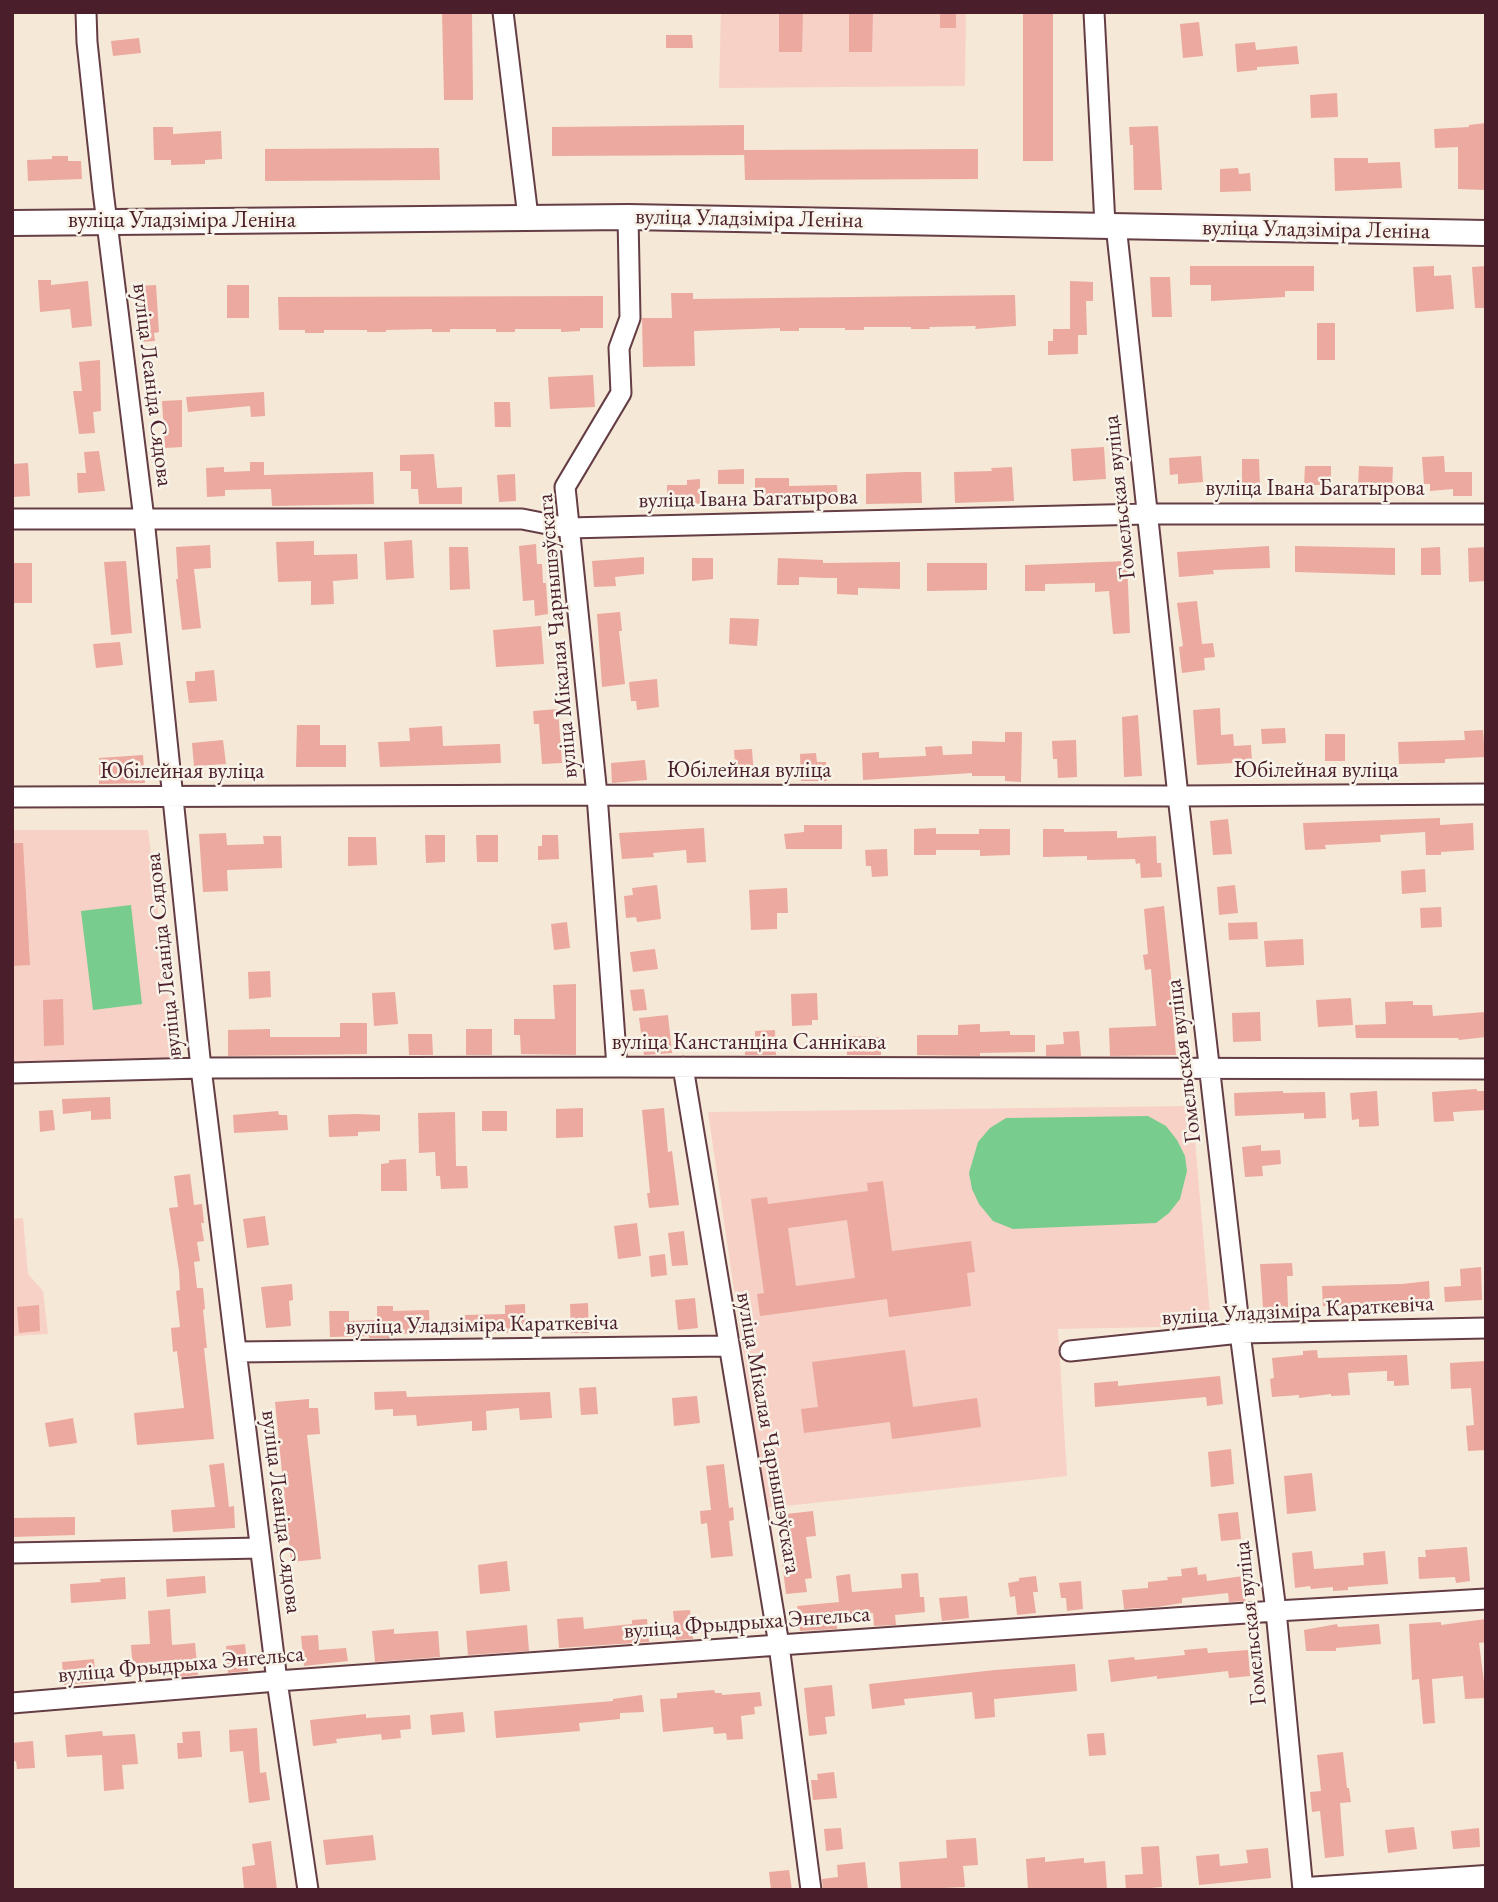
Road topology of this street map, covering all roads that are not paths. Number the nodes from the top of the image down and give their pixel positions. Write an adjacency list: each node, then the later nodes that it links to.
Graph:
1 (86, 12): 6 (street, вуліца Леаніда Сядова)
2 (503, 12): 4 (street)
3 (1094, 12): 8 (street, Гомельская вуліца)
4 (528, 217): 5 (main road, вуліца Уладзіміра Леніна); 6 (main road, вуліца Уладзіміра Леніна)
5 (628, 217): 8 (main road, вуліца Уладзіміра Леніна); 14 (street, вуліца Мікалая Чарнышэўскага)
6 (107, 220): 7 (main road, вуліца Уладзіміра Леніна); 13 (street, вуліца Леаніда Сядова)
7 (12, 223)
8 (1111, 225): 9 (main road, вуліца Уладзіміра Леніна); 10 (street, Гомельская вуліца)
9 (1486, 233)
10 (1146, 514): 11 (street, вуліца Івана Багатырова); 14 (street, вуліца Івана Багатырова); 17 (street, Гомельская вуліца)
11 (1486, 514)
12 (12, 519): 13 (street, вуліца Івана Багатырова)
13 (144, 519): 14 (street, вуліца Івана Багатырова); 19 (street, вуліца Леаніда Сядова)
14 (568, 528): 16 (street, вуліца Мікалая Чарнышэўскага)
15 (1486, 794): 17 (street, Юбілейная вуліца)
16 (597, 795): 17 (street, Юбілейная вуліца); 19 (street, Юбілейная вуліца); 20 (street, вуліца Мікалая Чарнышэўскага)
17 (1178, 796): 23 (street, Гомельская вуліца)
18 (12, 797): 19 (street, Юбілейная вуліца)
19 (172, 797): 21 (street, вуліца Леаніда Сядова)
20 (617, 1067): 21 (street, вуліца Канстанціна Саннікава); 22 (street, вуліца Канстанціна Саннікава)
21 (201, 1068): 25 (street, вуліца Канстанціна Саннікава); 30 (street, вуліца Леаніда Сядова)
22 (683, 1068): 23 (street, вуліца Канстанціна Саннікава); 28 (street, вуліца Мікалая Чарнышэўскага)
23 (1210, 1068): 24 (street, вуліца Канстанціна Саннікава); 27 (street, Гомельская вуліца)
24 (1486, 1069)
25 (12, 1073)
26 (1486, 1328): 27 (street, вуліца Уладзіміра Караткевіча)
27 (1240, 1333): 29 (street, вуліца Уладзіміра Караткевіча); 34 (street, Гомельская вуліца)
28 (729, 1346): 30 (street, вуліца Уладзіміра Караткевіча); 35 (street, вуліца Мікалая Чарнышэўскага)
29 (1070, 1351)
30 (237, 1353): 31 (street, вуліца Леаніда Сядова)
31 (260, 1548): 32 (street); 36 (street, вуліца Леаніда Сядова)
32 (12, 1553)
33 (1486, 1599): 34 (street, вуліца Фрыдрыха Энгельса)
34 (1276, 1611): 35 (street, вуліца Фрыдрыха Энгельса); 41 (street, Гомельская вуліца)
35 (779, 1645): 36 (street, вуліца Фрыдрыха Энгельса); 40 (street, вуліца Мікалая Чарнышэўскага)
36 (277, 1681): 37 (street, вуліца Фрыдрыха Энгельса); 39 (street, вуліца Леаніда Сядова)
37 (12, 1703)
38 (1486, 1878): 41 (main road)
39 (308, 1890)
40 (811, 1890)
41 (1305, 1890)

